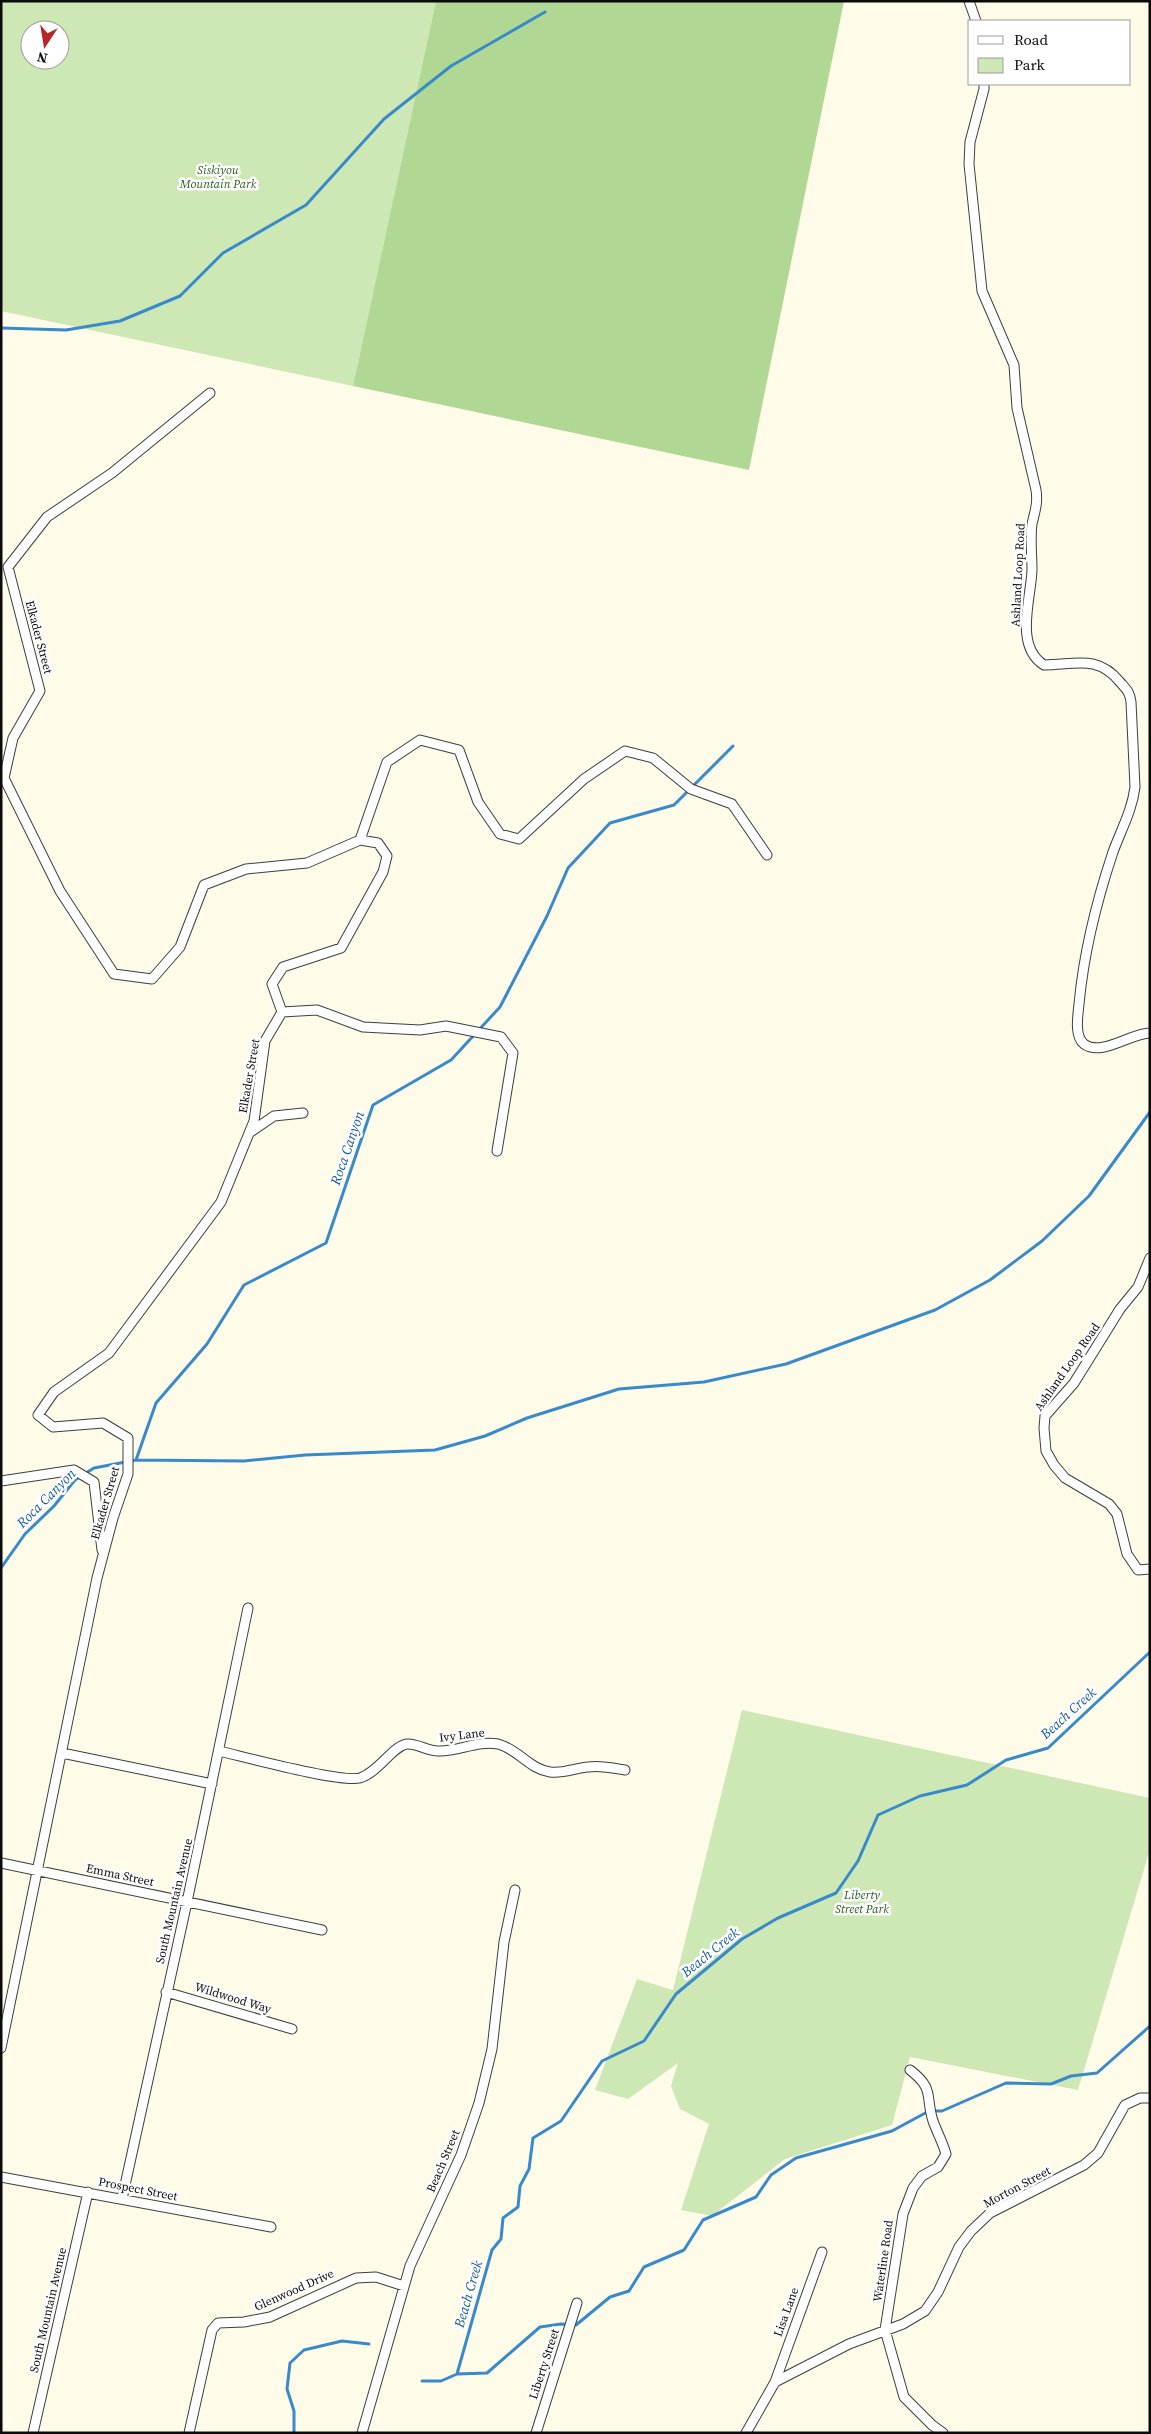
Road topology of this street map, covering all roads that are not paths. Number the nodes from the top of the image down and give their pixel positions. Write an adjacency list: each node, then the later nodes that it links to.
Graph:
1 (969, 1): 2 (street)
2 (976, 20)
3 (984, 85): 8 (street, Ashland Loop Road)
4 (210, 393): 5 (street, Elkader Street)
5 (360, 840): 6 (street); 7 (street)
6 (768, 855)
7 (282, 1012): 10 (street, Elkader Street); 11 (street)
8 (1150, 1033)
9 (303, 1113): 10 (street)
10 (248, 1133): 14 (street, Elkader Street)
11 (497, 1151)
12 (1150, 1258): 15 (street, Ashland Loop Road)
13 (1, 1481): 14 (street)
14 (103, 1555): 18 (street, Elkader Street)
15 (1150, 1569)
16 (248, 1608): 17 (street, South Mountain Avenue)
17 (219, 1751): 19 (street, Ivy Lane); 20 (street, South Mountain Avenue)
18 (62, 1753): 20 (street); 22 (street, Elkader Street)
19 (625, 1770)
20 (212, 1784): 24 (street, South Mountain Avenue)
21 (1, 1863): 22 (street, Emma Street)
22 (37, 1870): 24 (street, Emma Street); 28 (street, Elkader Street)
23 (515, 1890): 36 (street, Beach Street)
24 (187, 1902): 25 (street, Emma Street); 26 (street, South Mountain Avenue)
25 (322, 1930)
26 (166, 1992): 27 (street, Wildwood Way); 33 (street, South Mountain Avenue)
27 (292, 2029)
28 (1, 2048)
29 (910, 2070): 38 (street, Waterline Road)
30 (1150, 2098): 38 (street, Morton Street)
31 (1, 2177): 32 (street, Prospect Street)
32 (88, 2192): 33 (street, Prospect Street); 40 (street, South Mountain Avenue)
33 (122, 2199): 34 (street, Prospect Street)
34 (271, 2227)
35 (822, 2252): 39 (street, Lisa Lane)
36 (404, 2286): 41 (street, Glenwood Drive); 42 (street, Beach Street)
37 (577, 2304): 43 (street, Liberty Street)
38 (885, 2330): 39 (street, Morton Street); 45 (street, Waterline Road)
39 (775, 2382): 44 (street)
40 (33, 2433)
41 (189, 2433)
42 (362, 2433)
43 (536, 2433)
44 (746, 2433)
45 (943, 2433)

